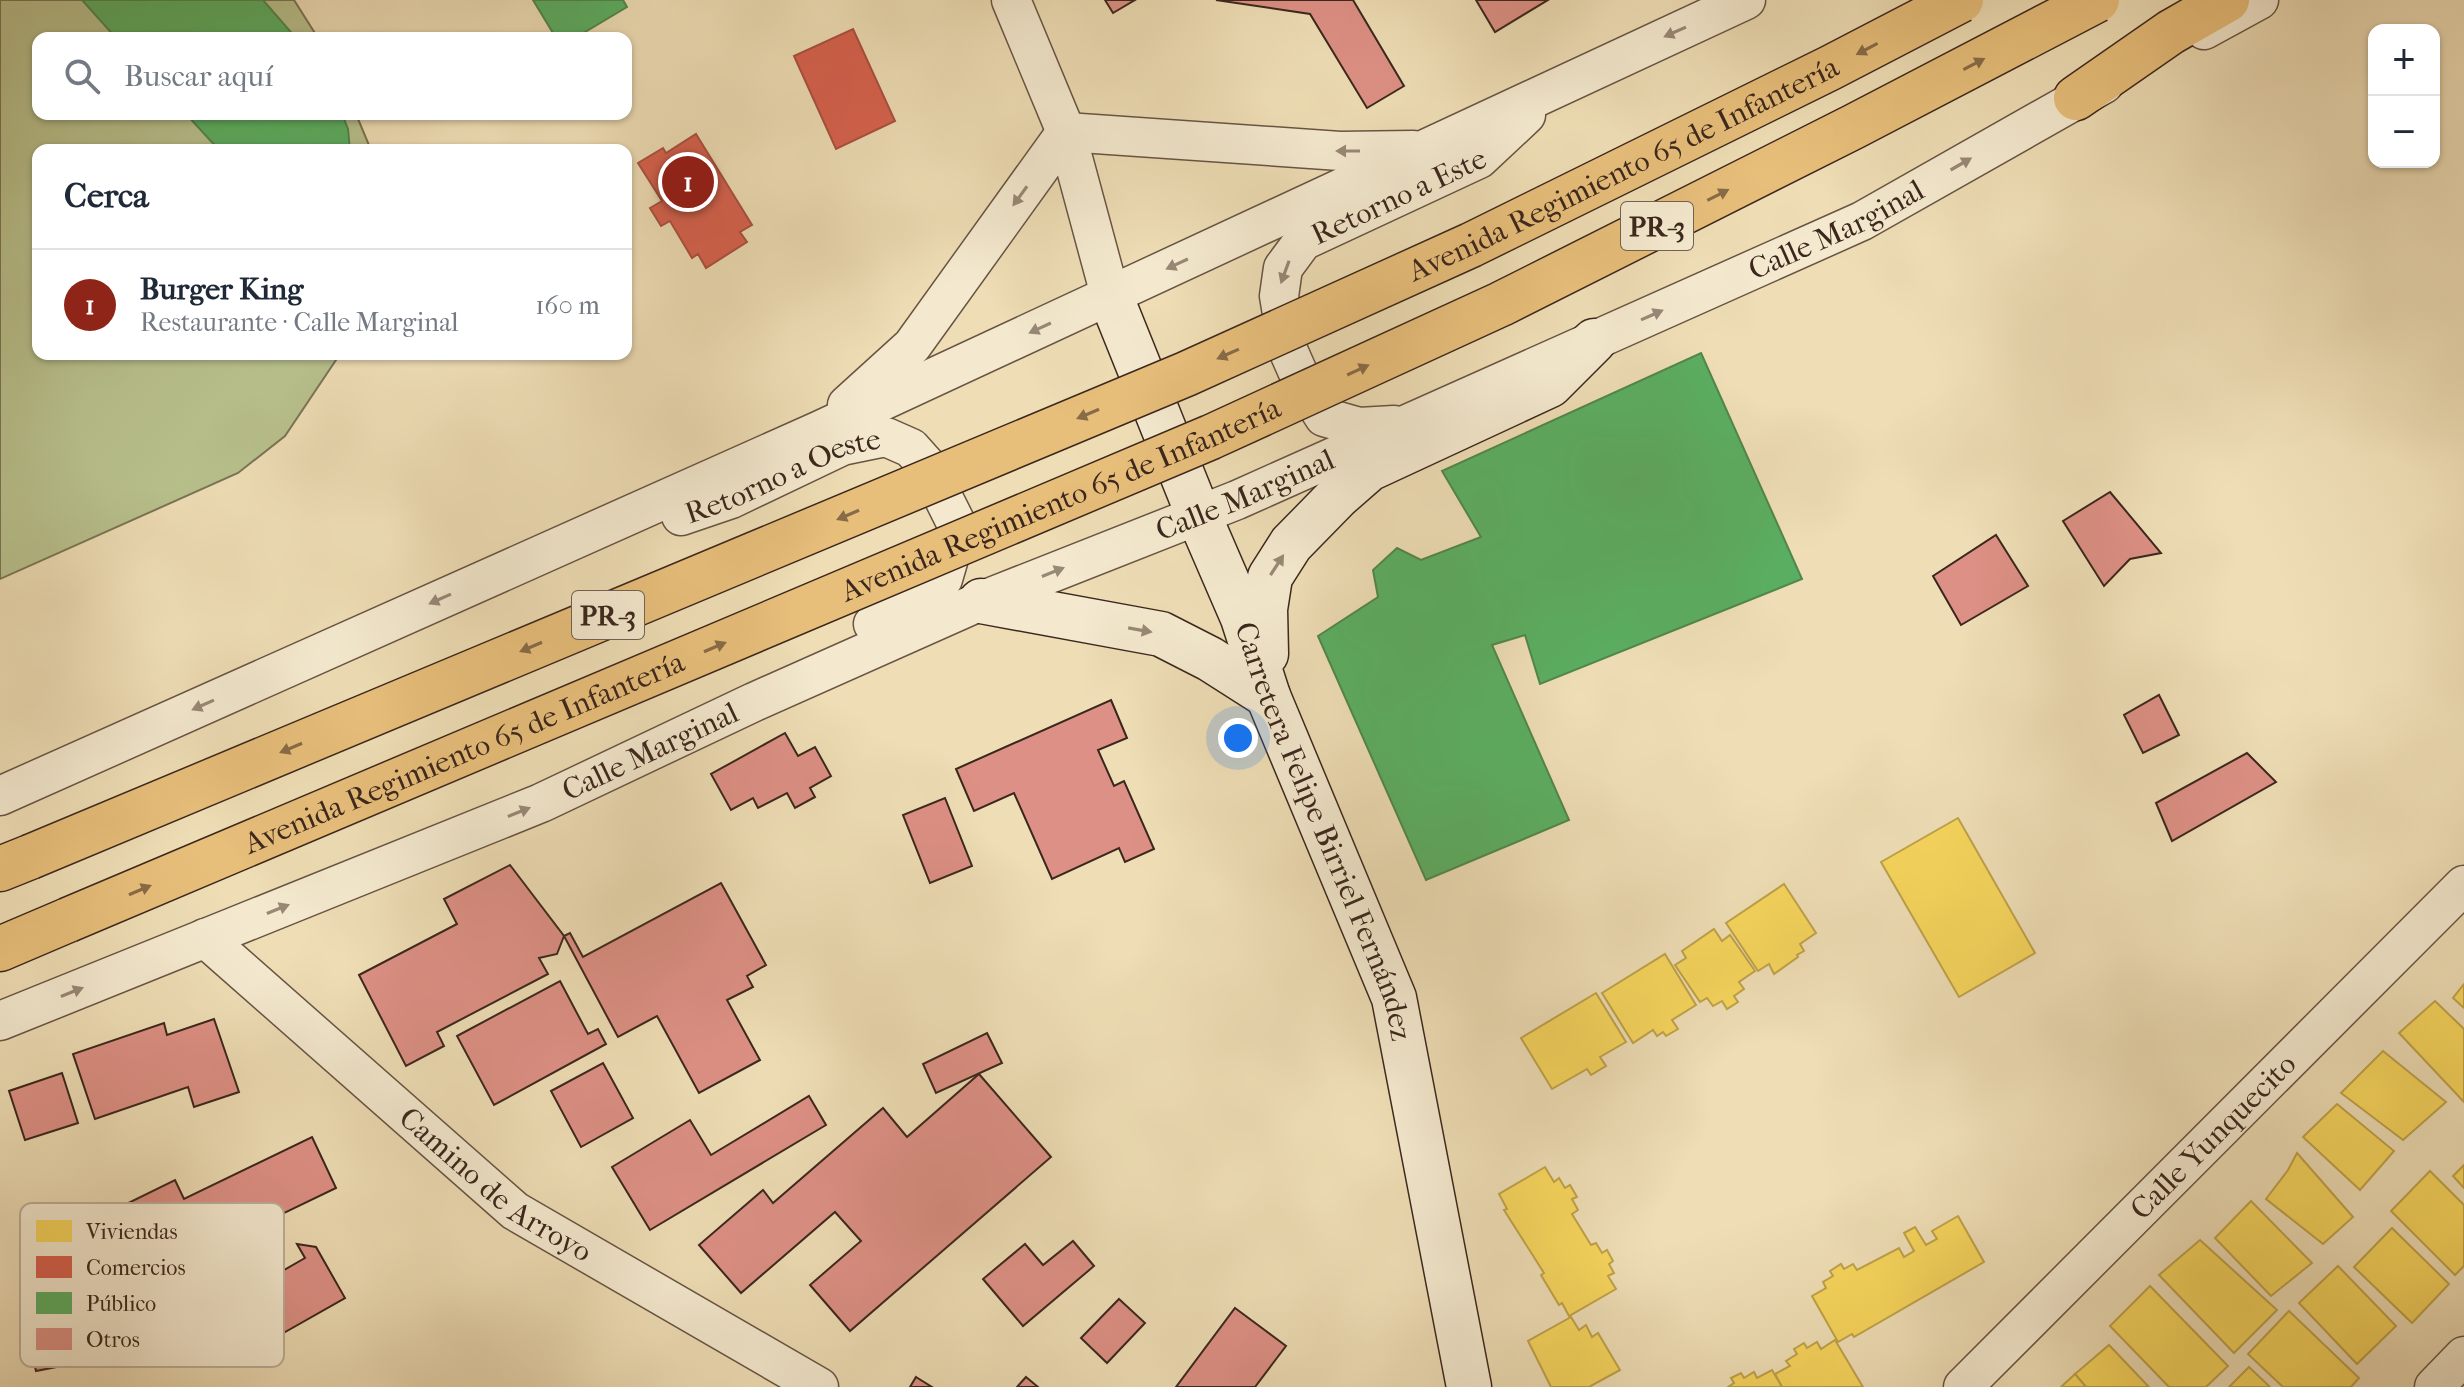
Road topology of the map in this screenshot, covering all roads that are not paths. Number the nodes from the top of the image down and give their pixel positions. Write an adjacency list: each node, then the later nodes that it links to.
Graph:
1 (1011, 0): 9 (street)
2 (1746, 0): 7 (street, one-way to 7)
3 (1961, 0): 21 (main road, Avenida Regimiento 65 de Infantería / PR-3, one-way to 21, bridge)
4 (2097, 0): 24 (main road, Avenida Regimiento 65 de Infantería / PR-3, one-way to 4, bridge)
5 (2227, 0): 8 (main road)
6 (2259, 0): 8 (street, Calle Marginal)
7 (1551, 91): 10 (street); 13 (street, Retorno a Este, one-way to 13)
8 (2076, 98): 12 (street, Calle Marginal, one-way to 8)
9 (1066, 132): 10 (street, one-way to 9); 11 (street); 14 (street, one-way to 14)
10 (1426, 150): 11 (street, one-way to 11)
11 (1110, 295): 14 (street, one-way to 14); 15 (street, Carretera Felipe Birriel Fernández)
12 (1594, 341): 13 (street, Calle Marginal); 18 (street, one-way to 12)
13 (1405, 425): 15 (street, Calle Marginal)
14 (818, 431): 16 (street)
15 (1198, 514): 17 (street, Calle Marginal, one-way to 15); 18 (street, Carretera Felipe Birriel Fernández)
16 (572, 540): 19 (street, Retorno a Oeste); 20 (street, one-way to 20)
17 (981, 601): 18 (street, one-way to 18); 19 (street, Calle Marginal)
18 (1268, 696): 27 (street, Carretera Felipe Birriel Fernández)
19 (754, 702): 23 (street, Calle Marginal, one-way to 19)
20 (0, 796)
21 (15, 863)
22 (2464, 885): 28 (street, Calle Yunquecito)
23 (205, 938): 25 (street, Calle Marginal, one-way to 23); 26 (street, Camino de Arroyo)
24 (0, 949)
25 (0, 1021)
26 (819, 1387)
27 (1469, 1387)
28 (1963, 1387)

